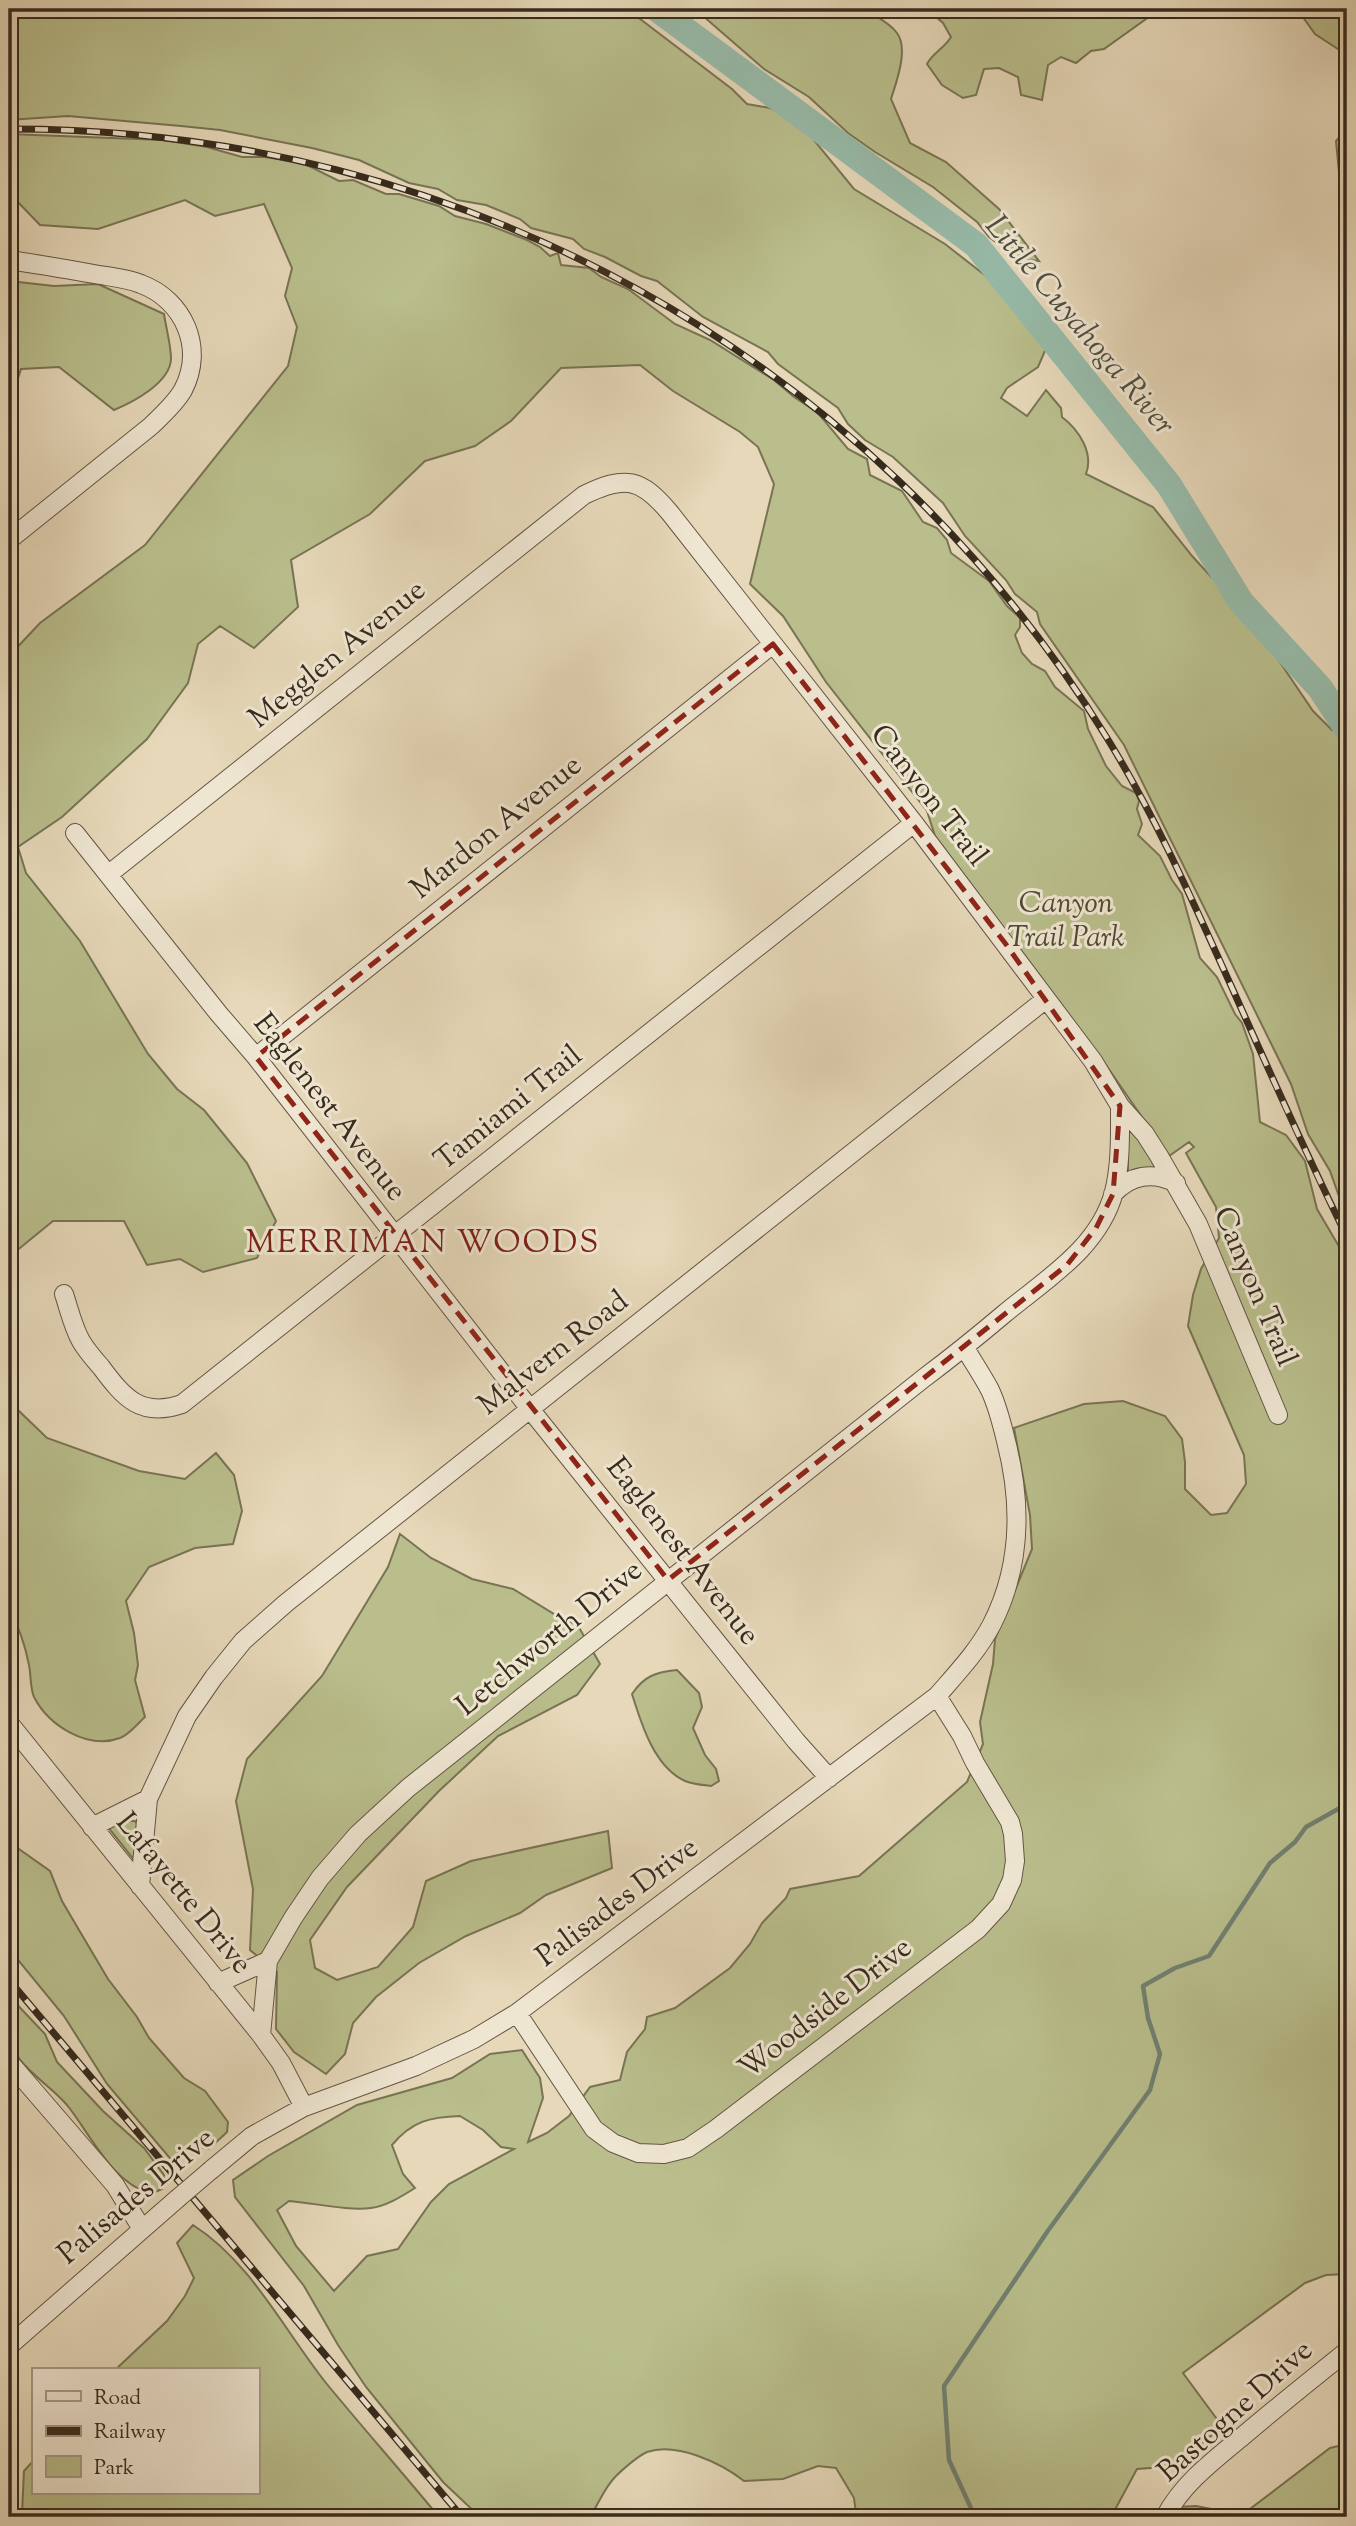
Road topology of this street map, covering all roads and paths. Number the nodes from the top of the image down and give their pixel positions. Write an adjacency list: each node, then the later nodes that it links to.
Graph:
1 (9, 260): 3 (street)
2 (605, 485): 4 (street, Canyon Trail); 7 (street, Megglen Avenue)
3 (9, 540)
4 (773, 644): 5 (street, Canyon Trail); 9 (street, Mardon Avenue)
5 (914, 823): 8 (street, Canyon Trail); 13 (street, Tamiami Trail)
6 (75, 833): 7 (street, Eaglenest Avenue)
7 (109, 874): 9 (street, Eaglenest Avenue)
8 (1046, 999): 10 (street, Canyon Trail); 16 (street, Malvern Road)
9 (256, 1057): 13 (street, Eaglenest Avenue)
10 (1120, 1106): 11 (street, Canyon Trail); 12 (street, Letchworth Drive)
11 (1176, 1183): 12 (street, Canyon Trail); 17 (street, Canyon Trail)
12 (1113, 1194): 15 (street, Letchworth Drive)
13 (394, 1235): 14 (street, Tamiami Trail); 16 (street, Eaglenest Avenue)
14 (64, 1294)
15 (964, 1348): 18 (street, Letchworth Drive); 19 (street, Palisades Drive)
16 (530, 1409): 18 (street, Eaglenest Avenue); 22 (street, Malvern Road)
17 (1278, 1415)
18 (668, 1580): 21 (street, Eaglenest Avenue); 25 (street, Letchworth Drive)
19 (937, 1696): 21 (street, Palisades Drive); 27 (street, Woodside Drive)
20 (9, 1723): 23 (street, Lafayette Drive)
21 (829, 1779): 27 (street, Palisades Drive)
22 (148, 1799): 23 (street); 24 (street, Malvern Road)
23 (92, 1827): 24 (street, Lafayette Drive)
24 (140, 1886): 26 (street, Lafayette Drive)
25 (268, 1961): 26 (street); 28 (street, Letchworth Drive)
26 (218, 1983): 28 (street, Lafayette Drive)
27 (517, 2013): 30 (street, Palisades Drive)
28 (261, 2035): 30 (street, Lafayette Drive)
29 (10, 2066): 31 (street)
30 (304, 2107): 31 (street, Palisades Drive, bridge)
31 (142, 2229): 32 (street, Palisades Drive)
32 (9, 2346)
33 (1347, 2351): 34 (street, Bastogne Drive)
34 (1165, 2517)

